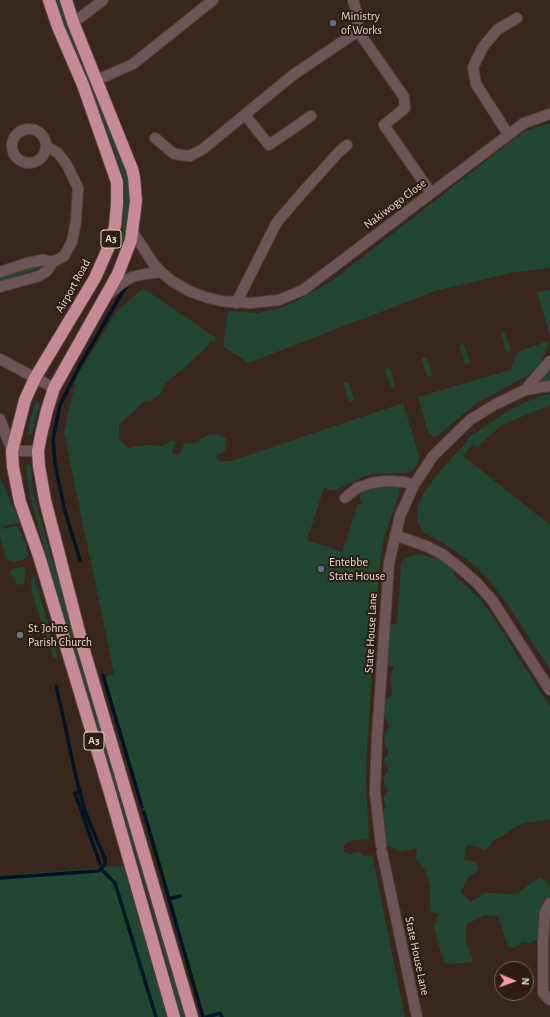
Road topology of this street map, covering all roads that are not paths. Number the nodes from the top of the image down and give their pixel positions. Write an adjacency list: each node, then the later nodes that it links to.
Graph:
1 (49, 0): 18 (highway, Airport Road / A3)
2 (66, 0): 7 (highway, A3)
3 (103, 0): 7 (street)
4 (213, 0): 9 (street)
5 (353, 0): 8 (street)
6 (518, 18): 13 (street)
7 (73, 22): 9 (highway, A3)
8 (358, 31): 11 (street); 19 (street)
9 (97, 80): 17 (highway, A3)
10 (550, 114): 13 (street, Nakiwogo Close)
11 (245, 115): 12 (street); 14 (street)
12 (311, 116)
13 (508, 134): 19 (street, Nakiwogo Close)
14 (155, 138)
15 (348, 145): 26 (street)
16 (46, 146): 21 (street)
17 (134, 177): 18 (highway); 20 (highway, A3)
18 (118, 182): 29 (highway, Airport Road / A3)
19 (431, 193): 26 (street, Nakiwogo Close)
20 (132, 231): 23 (street, Nakiwogo Close); 25 (highway, A3)
21 (53, 262): 22 (street); 24 (street)
22 (0, 272)
23 (161, 272): 25 (street); 26 (street, Nakiwogo Close)
24 (0, 287)
25 (106, 296): 31 (highway, A3)
26 (236, 303)
27 (0, 359): 29 (street)
28 (550, 361): 32 (street)
29 (35, 378): 31 (street); 35 (highway, Airport Road / A3)
30 (550, 386): 32 (street)
31 (54, 388): 34 (highway, A3)
32 (525, 390): 36 (street, State House Lane)
33 (0, 419): 35 (street)
34 (38, 451): 35 (street); 43 (highway, A3)
35 (12, 452): 42 (highway, Airport Road / A3)
36 (414, 485): 37 (street); 38 (street, State House Lane)
37 (345, 498)
38 (395, 536): 39 (street); 44 (street, State House Lane)
39 (550, 690)
40 (550, 903): 41 (street)
41 (550, 1000)
42 (174, 1017)
43 (192, 1017)
44 (417, 1017)

